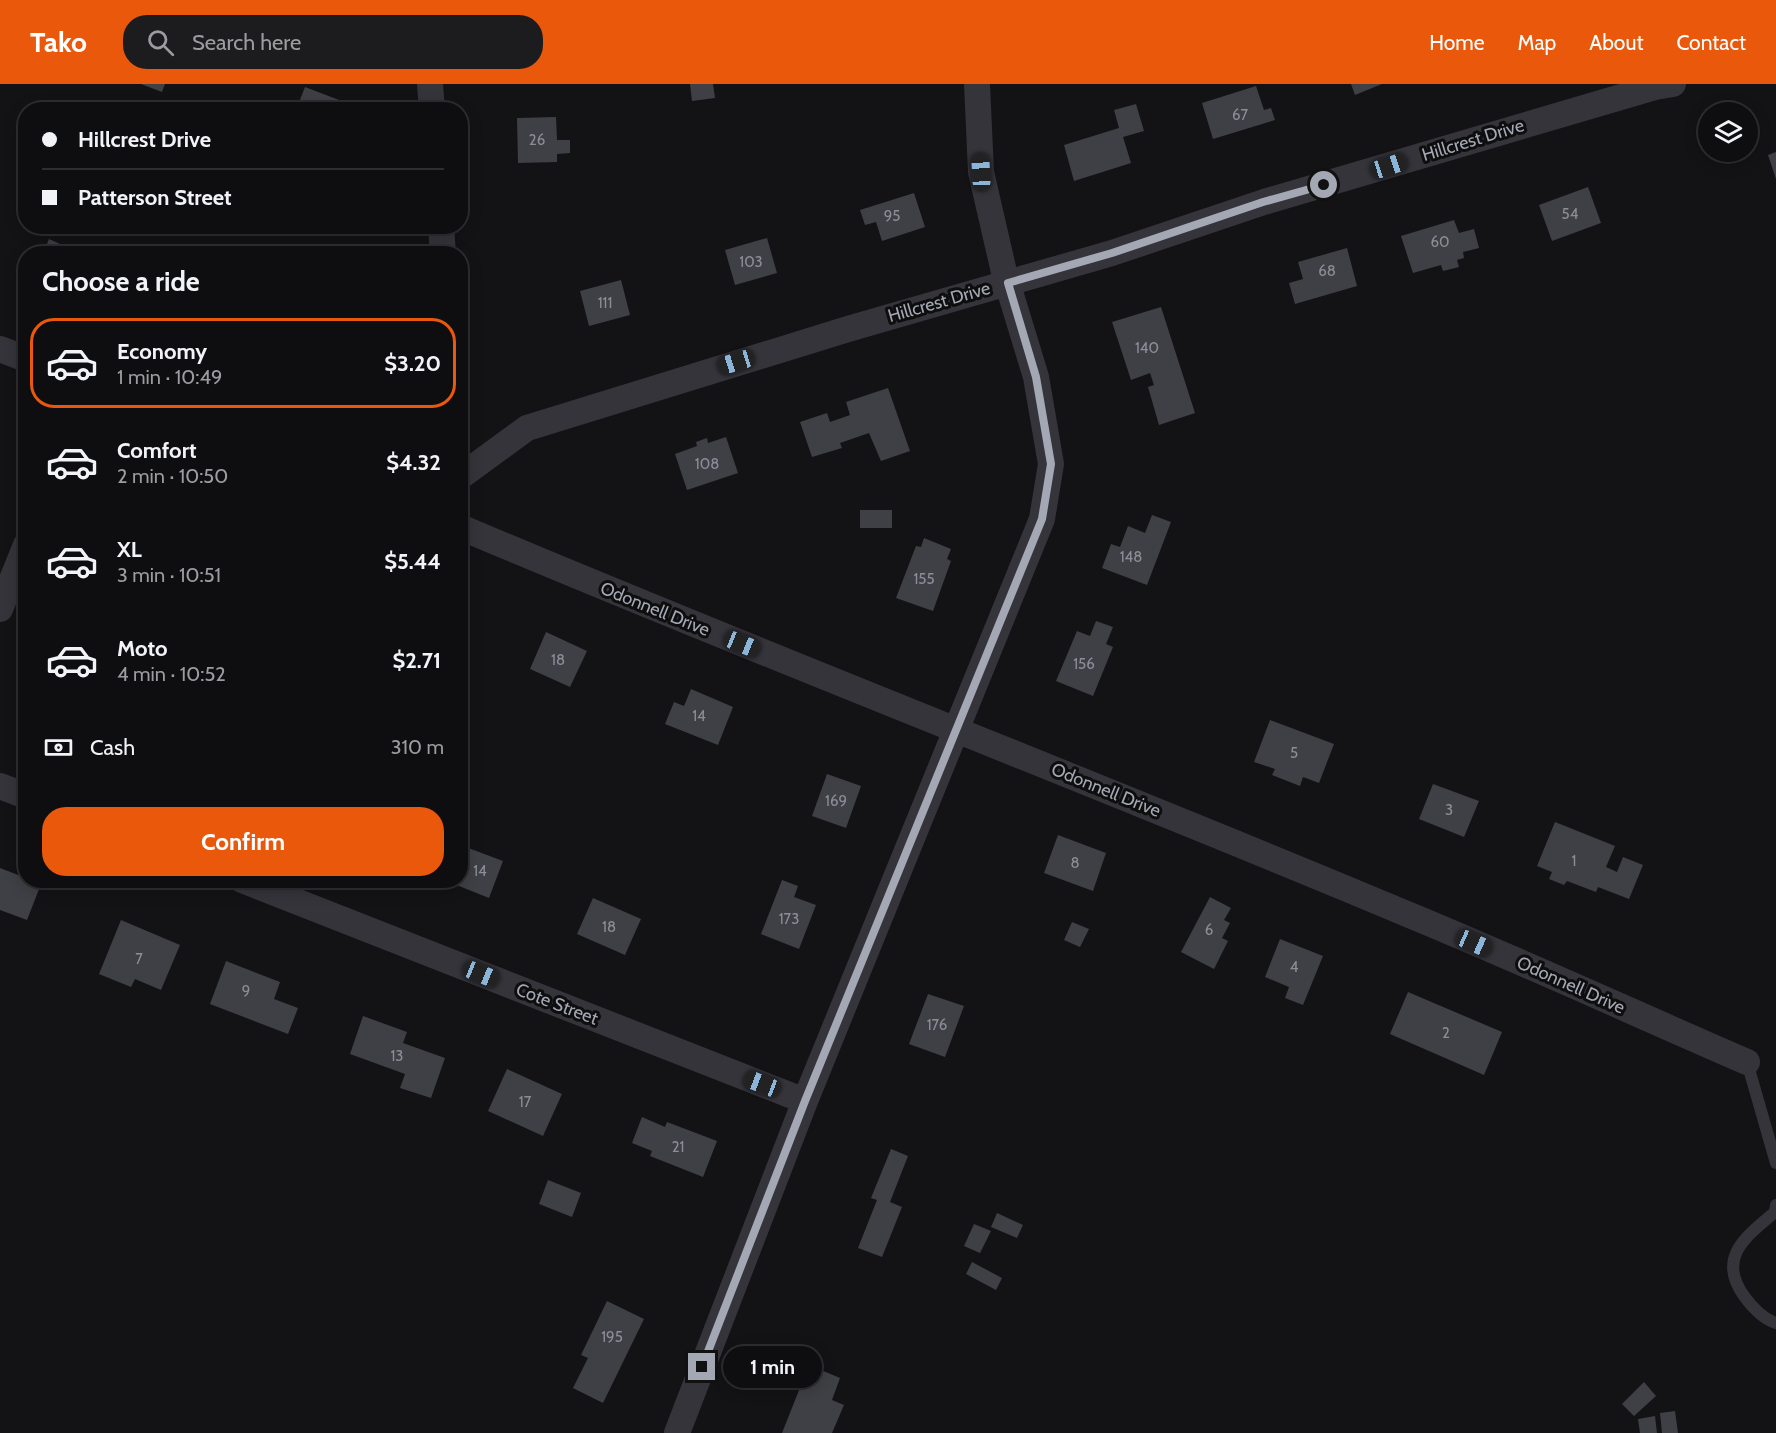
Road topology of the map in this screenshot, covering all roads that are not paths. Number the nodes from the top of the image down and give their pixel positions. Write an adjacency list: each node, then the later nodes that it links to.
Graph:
1 (430, 84): 4 (street)
2 (977, 84): 5 (street)
3 (1673, 84): 5 (street, Hillcrest Drive)
4 (431, 102)
5 (1008, 283): 8 (street, Hillcrest Drive); 12 (street)
6 (0, 349): 7 (street)
7 (18, 356)
8 (468, 471)
9 (468, 530): 12 (street, Odonnell Drive)
10 (18, 565): 11 (street)
11 (0, 609)
12 (958, 730): 16 (street, Odonnell Drive); 17 (street)
13 (0, 786): 14 (street)
14 (18, 793)
15 (262, 888): 17 (street, Cote Street)
16 (1747, 1062): 18 (lane)
17 (805, 1101): 21 (street)
18 (1776, 1163)
19 (1776, 1206): 20 (lane)
20 (1776, 1323)
21 (676, 1433)

